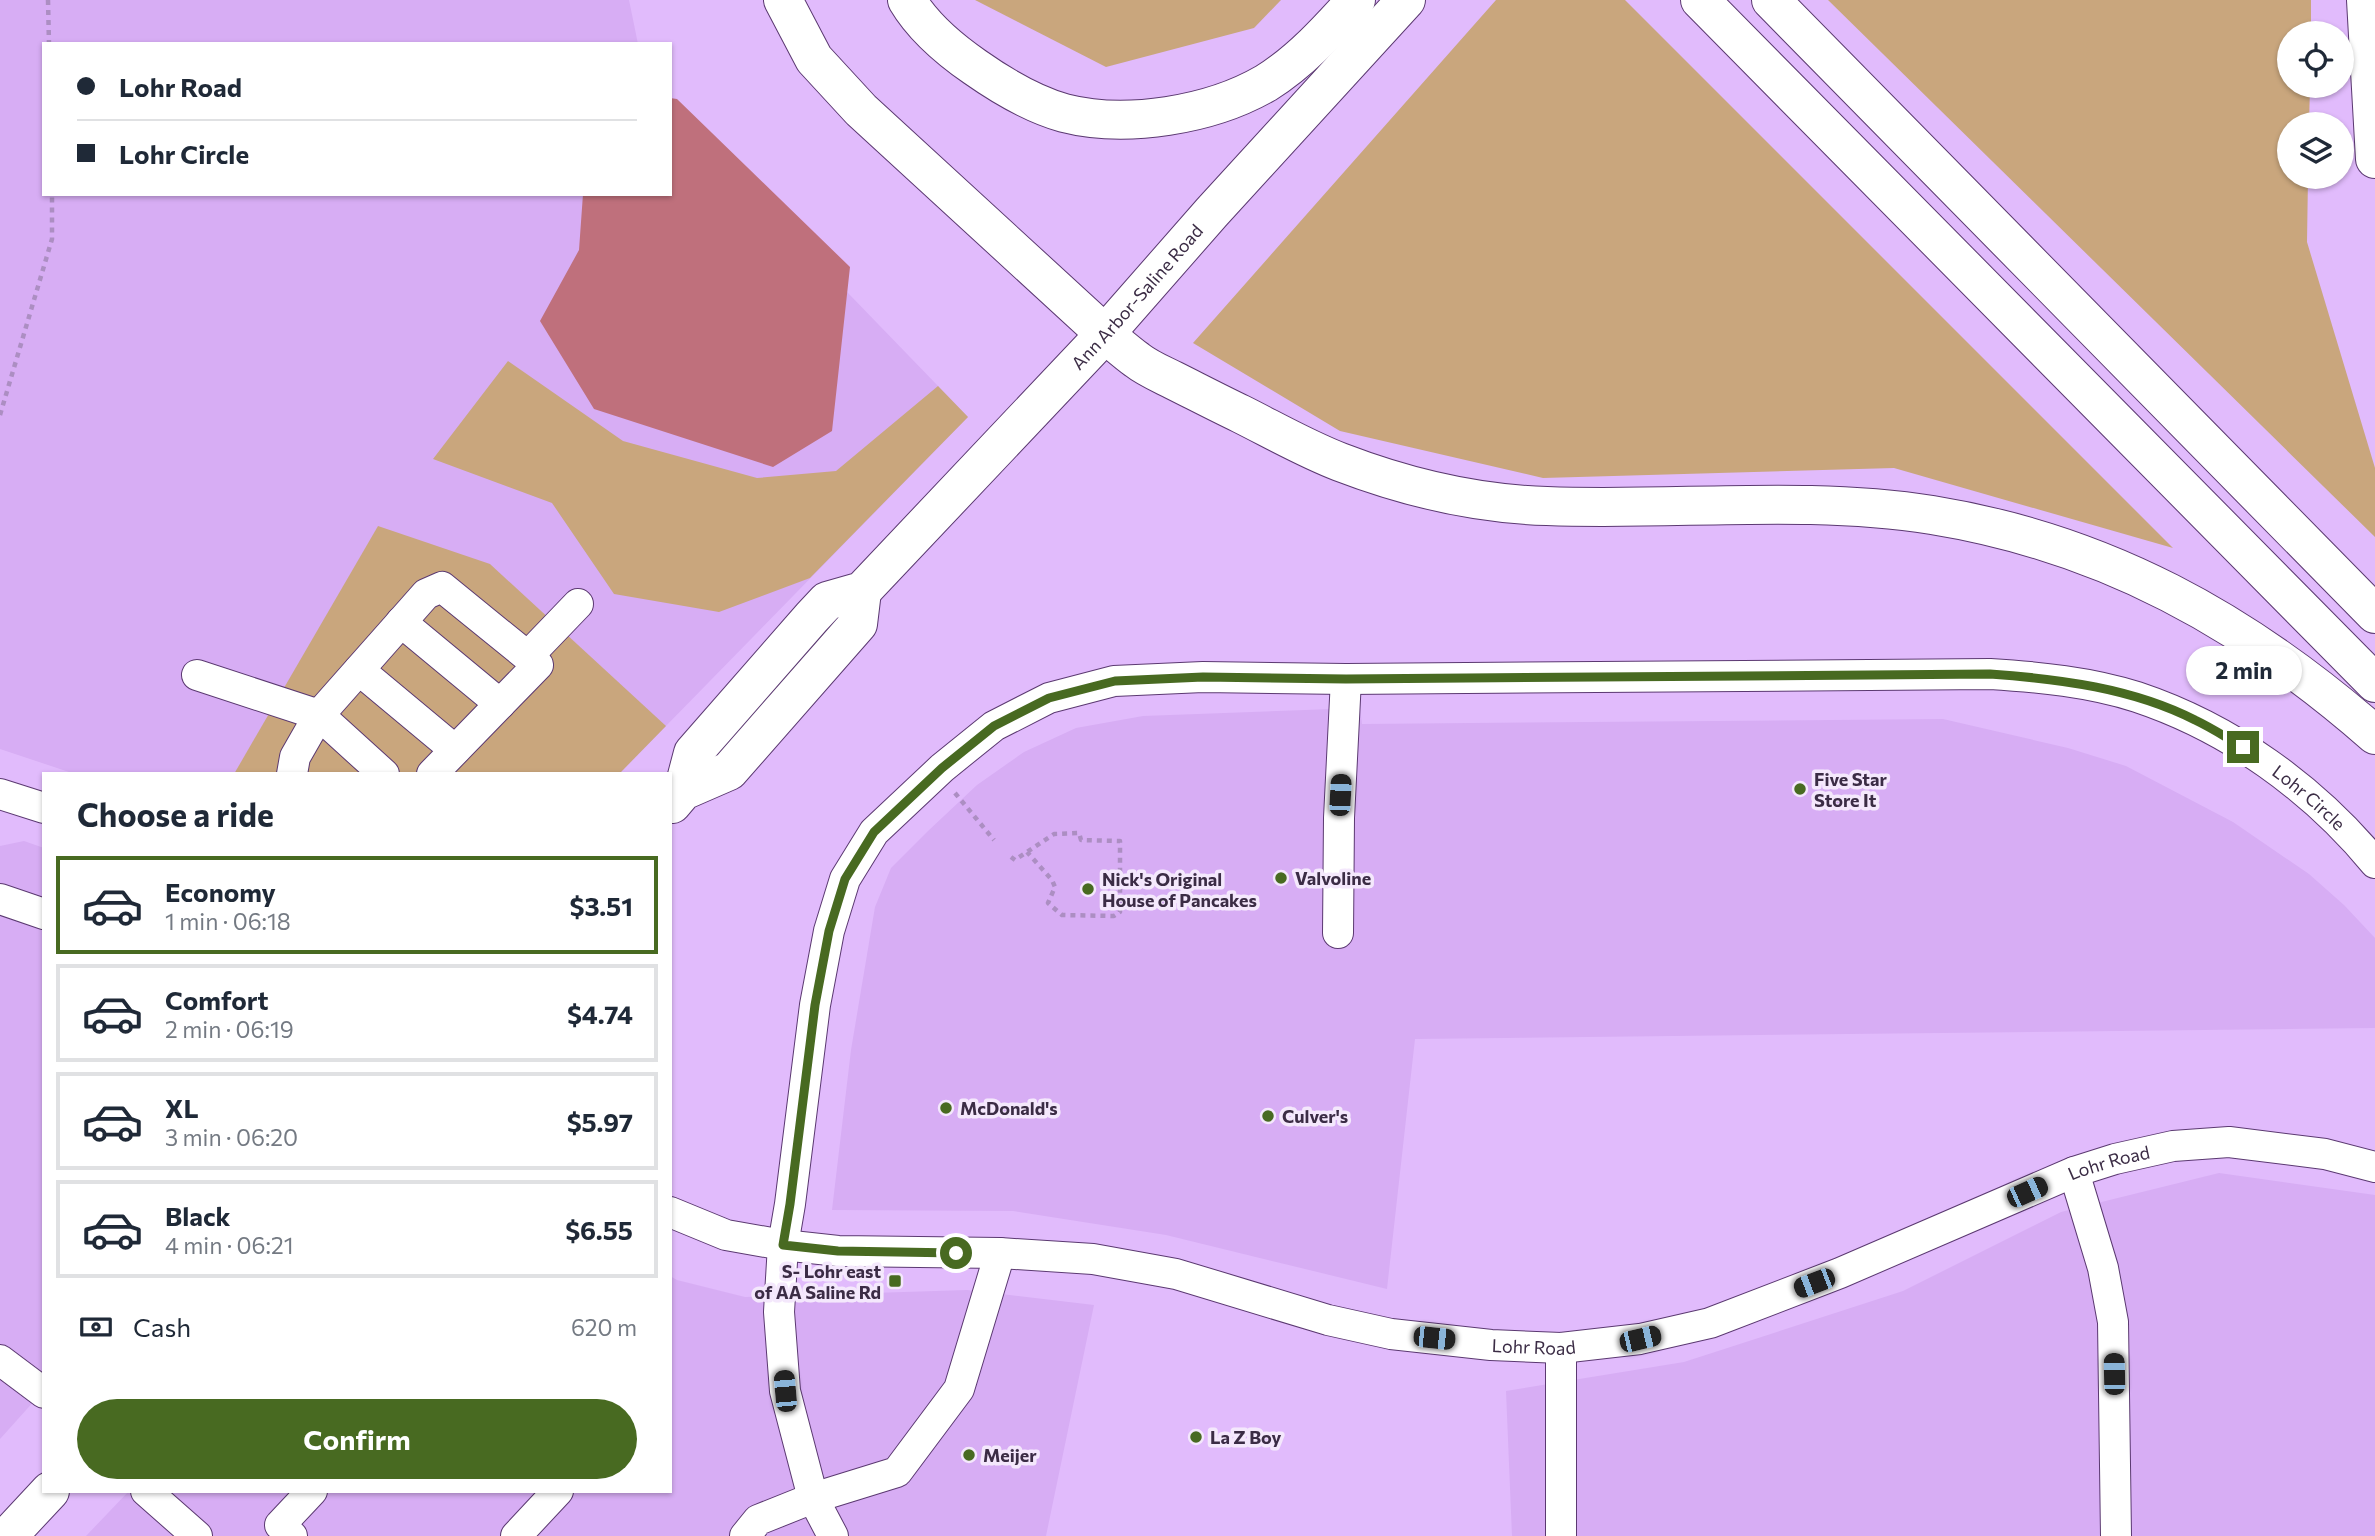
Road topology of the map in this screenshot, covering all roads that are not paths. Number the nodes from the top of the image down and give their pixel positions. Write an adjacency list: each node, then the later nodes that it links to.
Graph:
1 (783, 0): 9 (main road)
2 (907, 0): 3 (main road)
3 (1356, 0)
4 (1406, 0): 9 (main road, Ann Arbor-Saline Road)
5 (1700, 0): 17 (main road)
6 (1771, 0): 11 (main road)
7 (2366, 0): 8 (main road)
8 (2375, 159)
9 (1105, 334): 20 (main road); 26 (main road, Ann Arbor-Saline Road)
10 (578, 604): 13 (street)
11 (2375, 614)
12 (401, 622): 13 (street); 14 (street); 18 (street)
13 (528, 656): 18 (street)
14 (359, 670): 19 (street); 21 (street)
15 (197, 675): 19 (street)
16 (1346, 679): 28 (street, Lohr Circle); 31 (street); 35 (street, Lohr Circle)
17 (2375, 683)
18 (500, 704): 21 (street)
19 (319, 715): 22 (street); 23 (street)
20 (2375, 735)
21 (455, 750): 24 (street)
22 (292, 772)
23 (382, 772)
24 (434, 772)
25 (0, 794): 27 (street)
26 (677, 798)
27 (42, 807)
28 (2375, 863)
29 (0, 899): 30 (street)
30 (42, 913)
31 (1338, 933)
32 (2375, 1167): 33 (street, Lohr Road)
33 (2074, 1172): 37 (street, Lohr Road); 52 (street)
34 (672, 1213): 35 (street, Lohr Road)
35 (783, 1245): 36 (street, Lohr Road); 44 (street, Lohr Circle)
36 (1000, 1252): 37 (street, Lohr Road); 44 (street)
37 (1561, 1348): 51 (street)
38 (0, 1360): 39 (street)
39 (42, 1392)
40 (48, 1493): 45 (main road)
41 (148, 1493): 46 (street)
42 (310, 1493): 47 (street)
43 (556, 1493): 48 (street)
44 (813, 1498): 49 (street); 50 (street, Lohr Circle)
45 (8, 1536)
46 (197, 1536)
47 (292, 1536)
48 (516, 1536)
49 (745, 1536)
50 (834, 1536)
51 (1561, 1536)
52 (2116, 1536)

